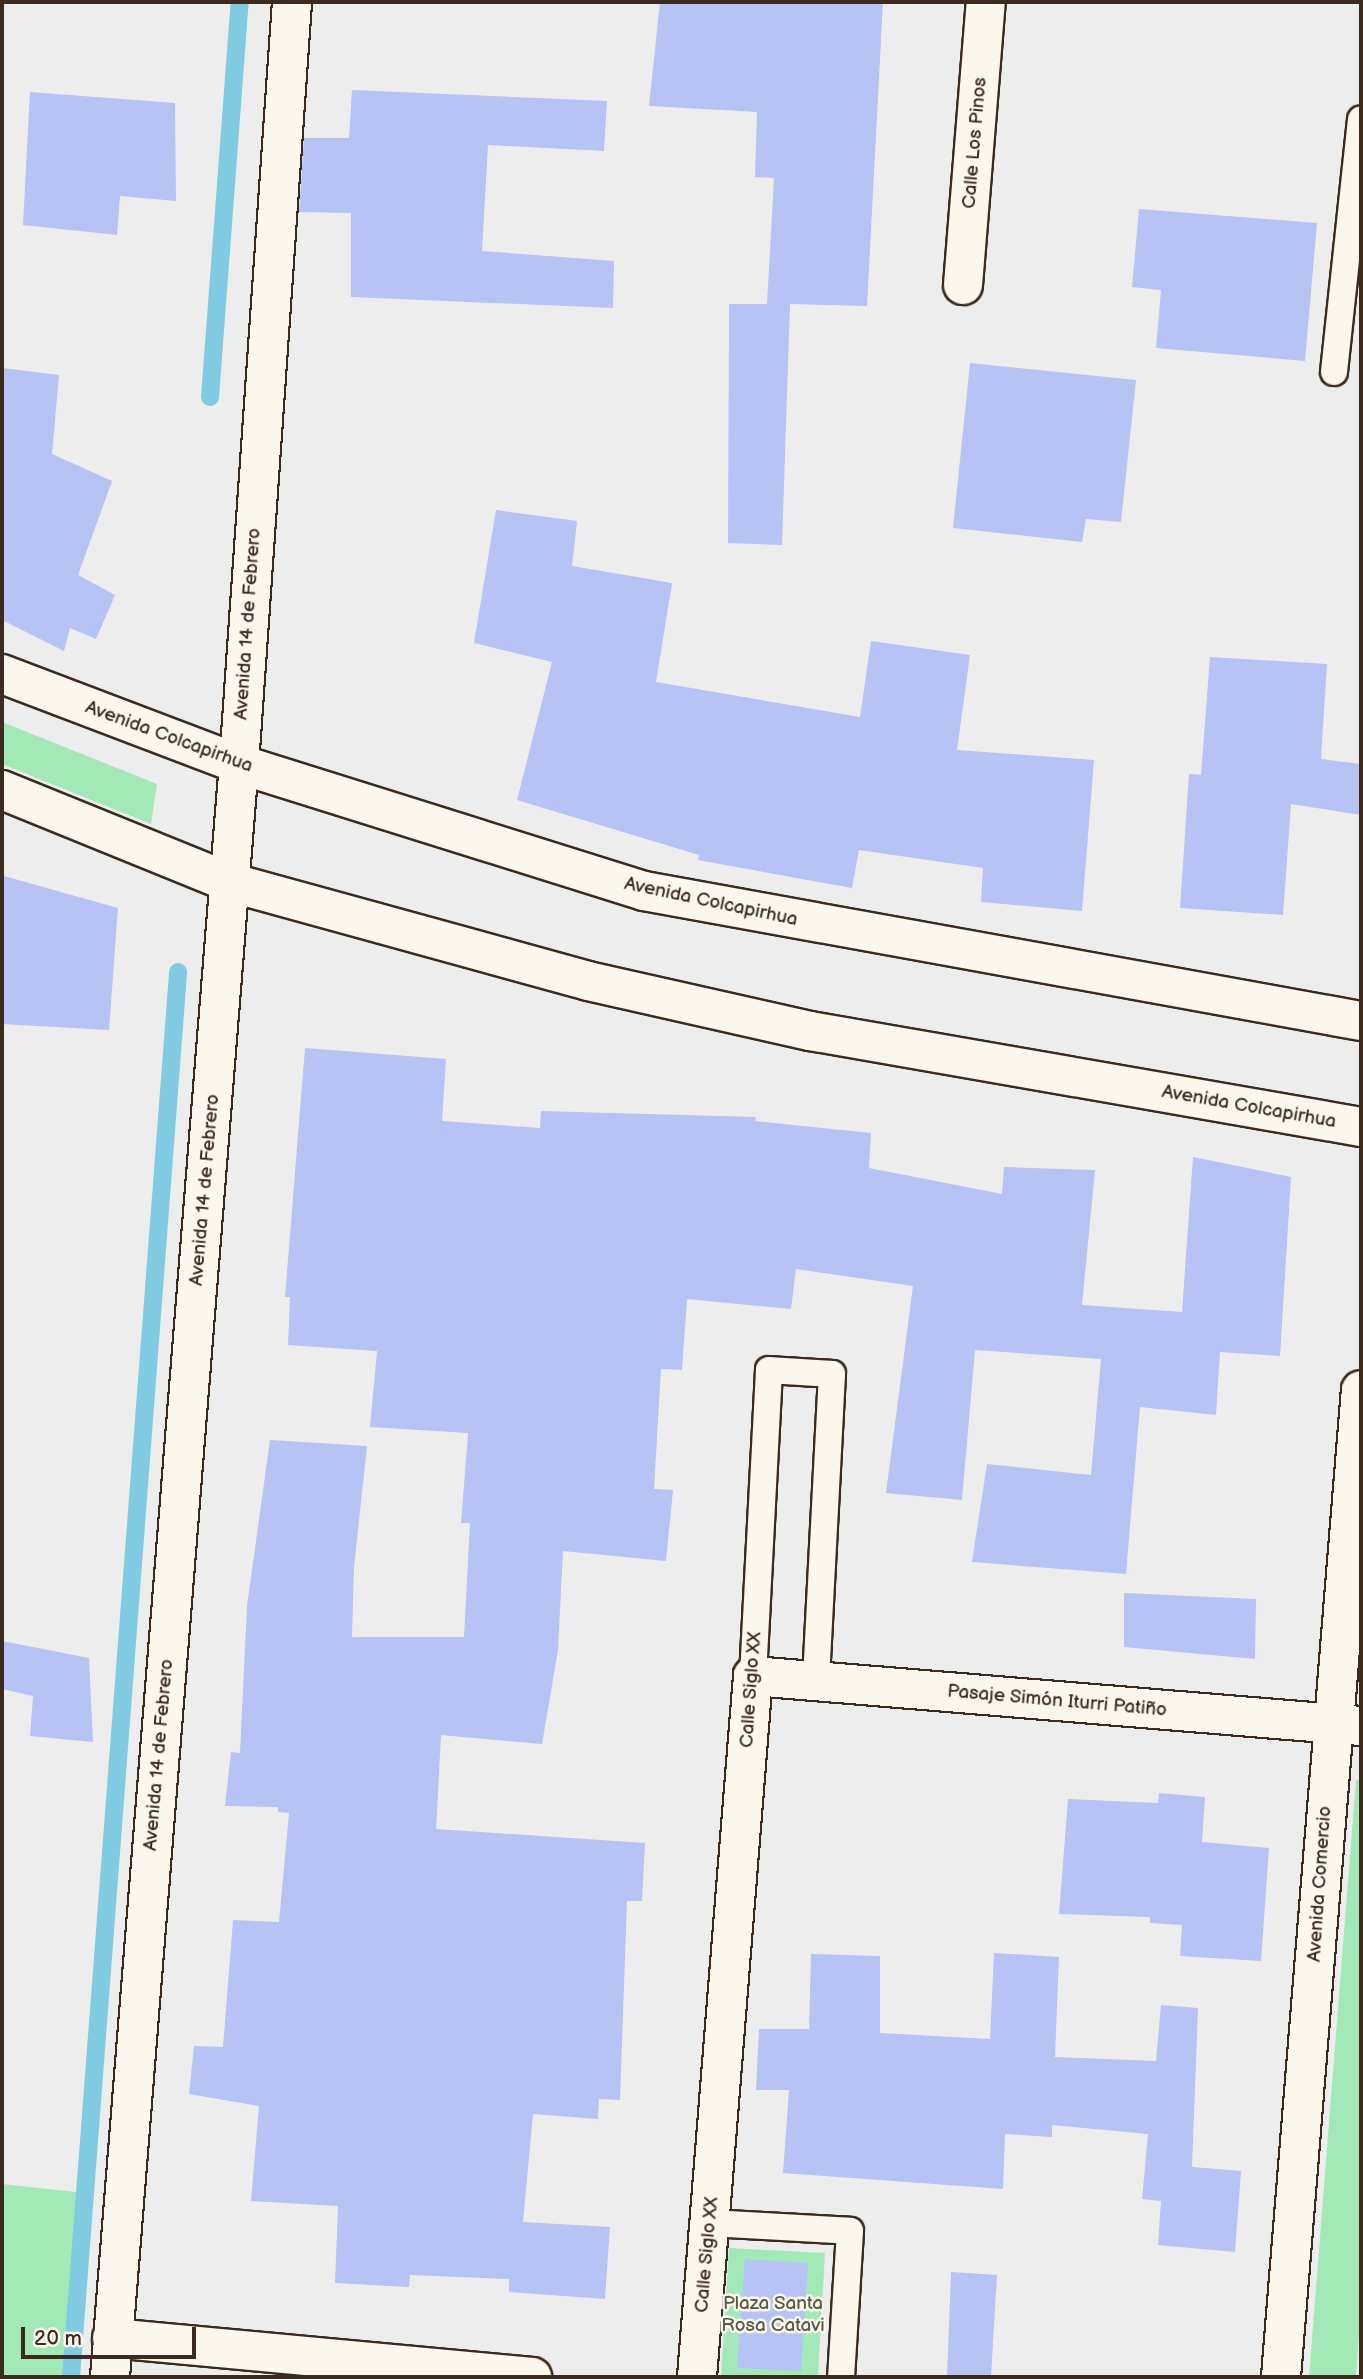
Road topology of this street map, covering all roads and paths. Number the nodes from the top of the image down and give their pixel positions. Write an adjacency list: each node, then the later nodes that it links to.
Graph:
1 (292, 2): 7 (street, Avenida 14 de Febrero)
2 (986, 2): 4 (street, Calle Los Pinos)
3 (1361, 119): 5 (lane)
4 (963, 285)
5 (1334, 372)
6 (2, 674): 7 (street, Avenida Colcapirhua)
7 (239, 764): 9 (street, Avenida 14 de Febrero); 10 (street, Avenida Colcapirhua)
8 (2, 790): 9 (street, Avenida Colcapirhua)
9 (229, 882): 11 (street, Avenida Colcapirhua); 17 (street, Avenida 14 de Febrero)
10 (1361, 1021)
11 (1361, 1126)
12 (1361, 1390): 15 (street, Avenida Comercio)
13 (753, 1676): 14 (street, Pasaje Simón Iturri Patiño); 14 (lane, Calle Siglo XX); 16 (street, Calle Siglo XX)
14 (816, 1681): 15 (street, Pasaje Simón Iturri Patiño)
15 (1346, 1725): 22 (street, Avenida Comercio)
16 (709, 2224): 20 (street, Calle Siglo XX); 21 (lane)
17 (112, 2338): 18 (street, Avenida 14 de Febrero); 19 (street)
18 (110, 2377)
19 (532, 2377)
20 (697, 2377)
21 (841, 2377)
22 (1281, 2377)

